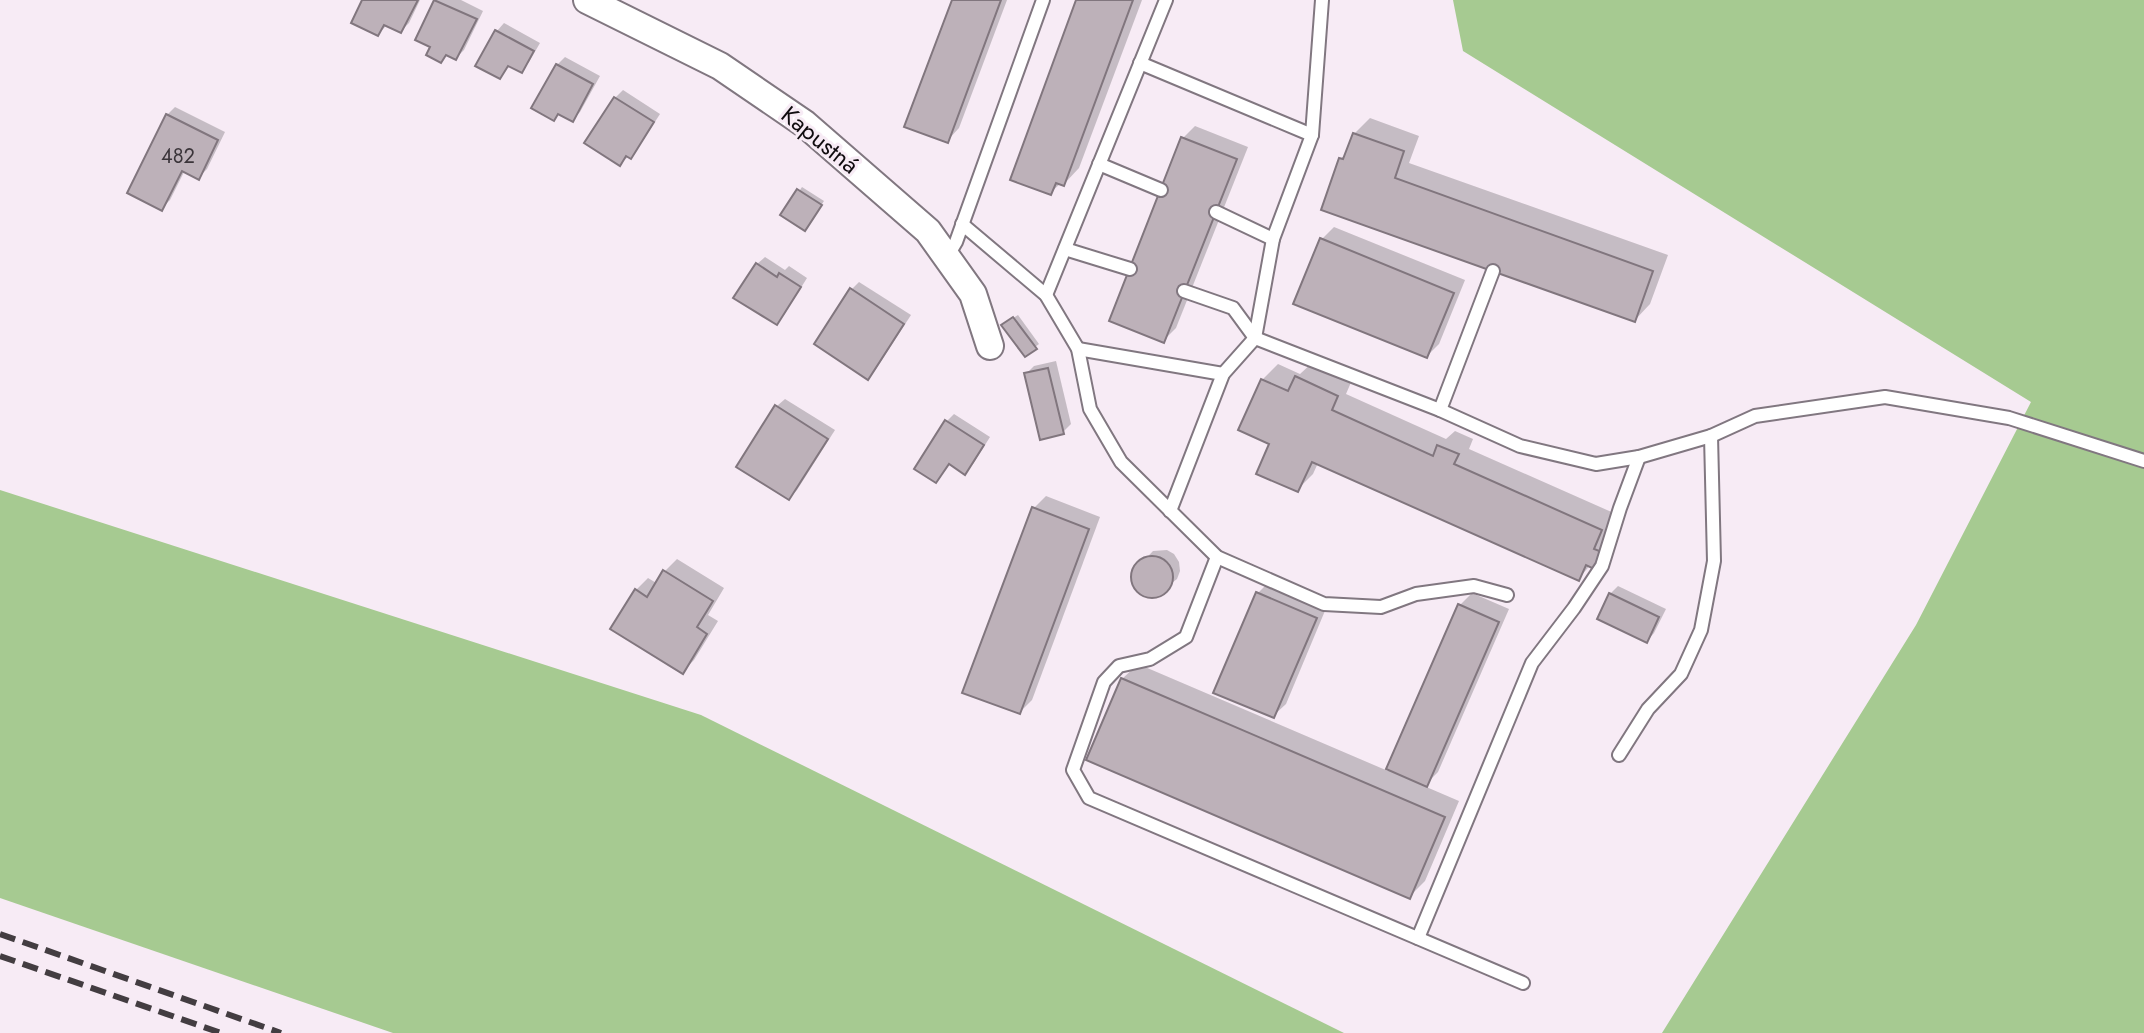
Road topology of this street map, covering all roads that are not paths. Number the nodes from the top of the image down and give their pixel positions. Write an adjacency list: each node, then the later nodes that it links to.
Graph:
1 (587, 0): 13 (street, Kapustná)
2 (1043, 0): 10 (lane)
3 (1166, 0): 5 (lane)
4 (1322, 0): 6 (lane)
5 (1140, 63): 6 (lane); 7 (lane)
6 (1312, 135): 11 (lane)
7 (1099, 164): 8 (lane); 12 (lane)
8 (1161, 190)
9 (1216, 212): 11 (lane)
10 (962, 224): 13 (lane); 17 (lane)
11 (1273, 239): 18 (lane)
12 (1065, 249): 14 (lane); 17 (lane)
13 (947, 257): 19 (street, Kapustná)
14 (1130, 269)
15 (1493, 271): 22 (lane)
16 (1184, 291): 18 (lane)
17 (1046, 295): 20 (lane)
18 (1255, 338): 21 (lane); 22 (lane)
19 (990, 346)
20 (1078, 349): 21 (lane); 26 (lane)
21 (1223, 374): 26 (lane)
22 (1440, 410): 24 (lane)
23 (1711, 436): 24 (lane); 25 (lane); 29 (lane)
24 (1639, 457): 30 (lane)
25 (2144, 461)
26 (1170, 511): 27 (lane)
27 (1217, 557): 28 (lane); 30 (lane)
28 (1507, 595)
29 (1619, 755)
30 (1418, 938): 31 (lane)
31 (1523, 983)

